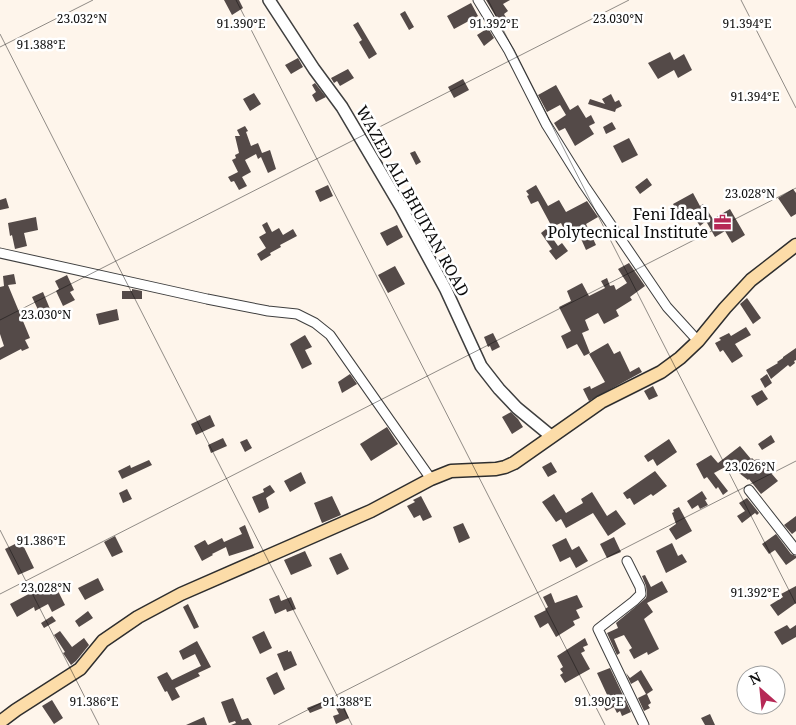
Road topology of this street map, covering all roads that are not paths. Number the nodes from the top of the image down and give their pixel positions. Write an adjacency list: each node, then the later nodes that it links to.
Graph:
1 (269, 0): 6 (street, WAZED ALI BHUIYAN ROAD)
2 (478, 0): 5 (street)
3 (796, 245): 5 (main road)
4 (0, 252): 7 (street)
5 (698, 341): 6 (main road)
6 (550, 436): 7 (main road)
7 (431, 479): 11 (main road)
8 (749, 490): 9 (street)
9 (796, 550)
10 (627, 561): 12 (street)
11 (0, 722)
12 (644, 725)

